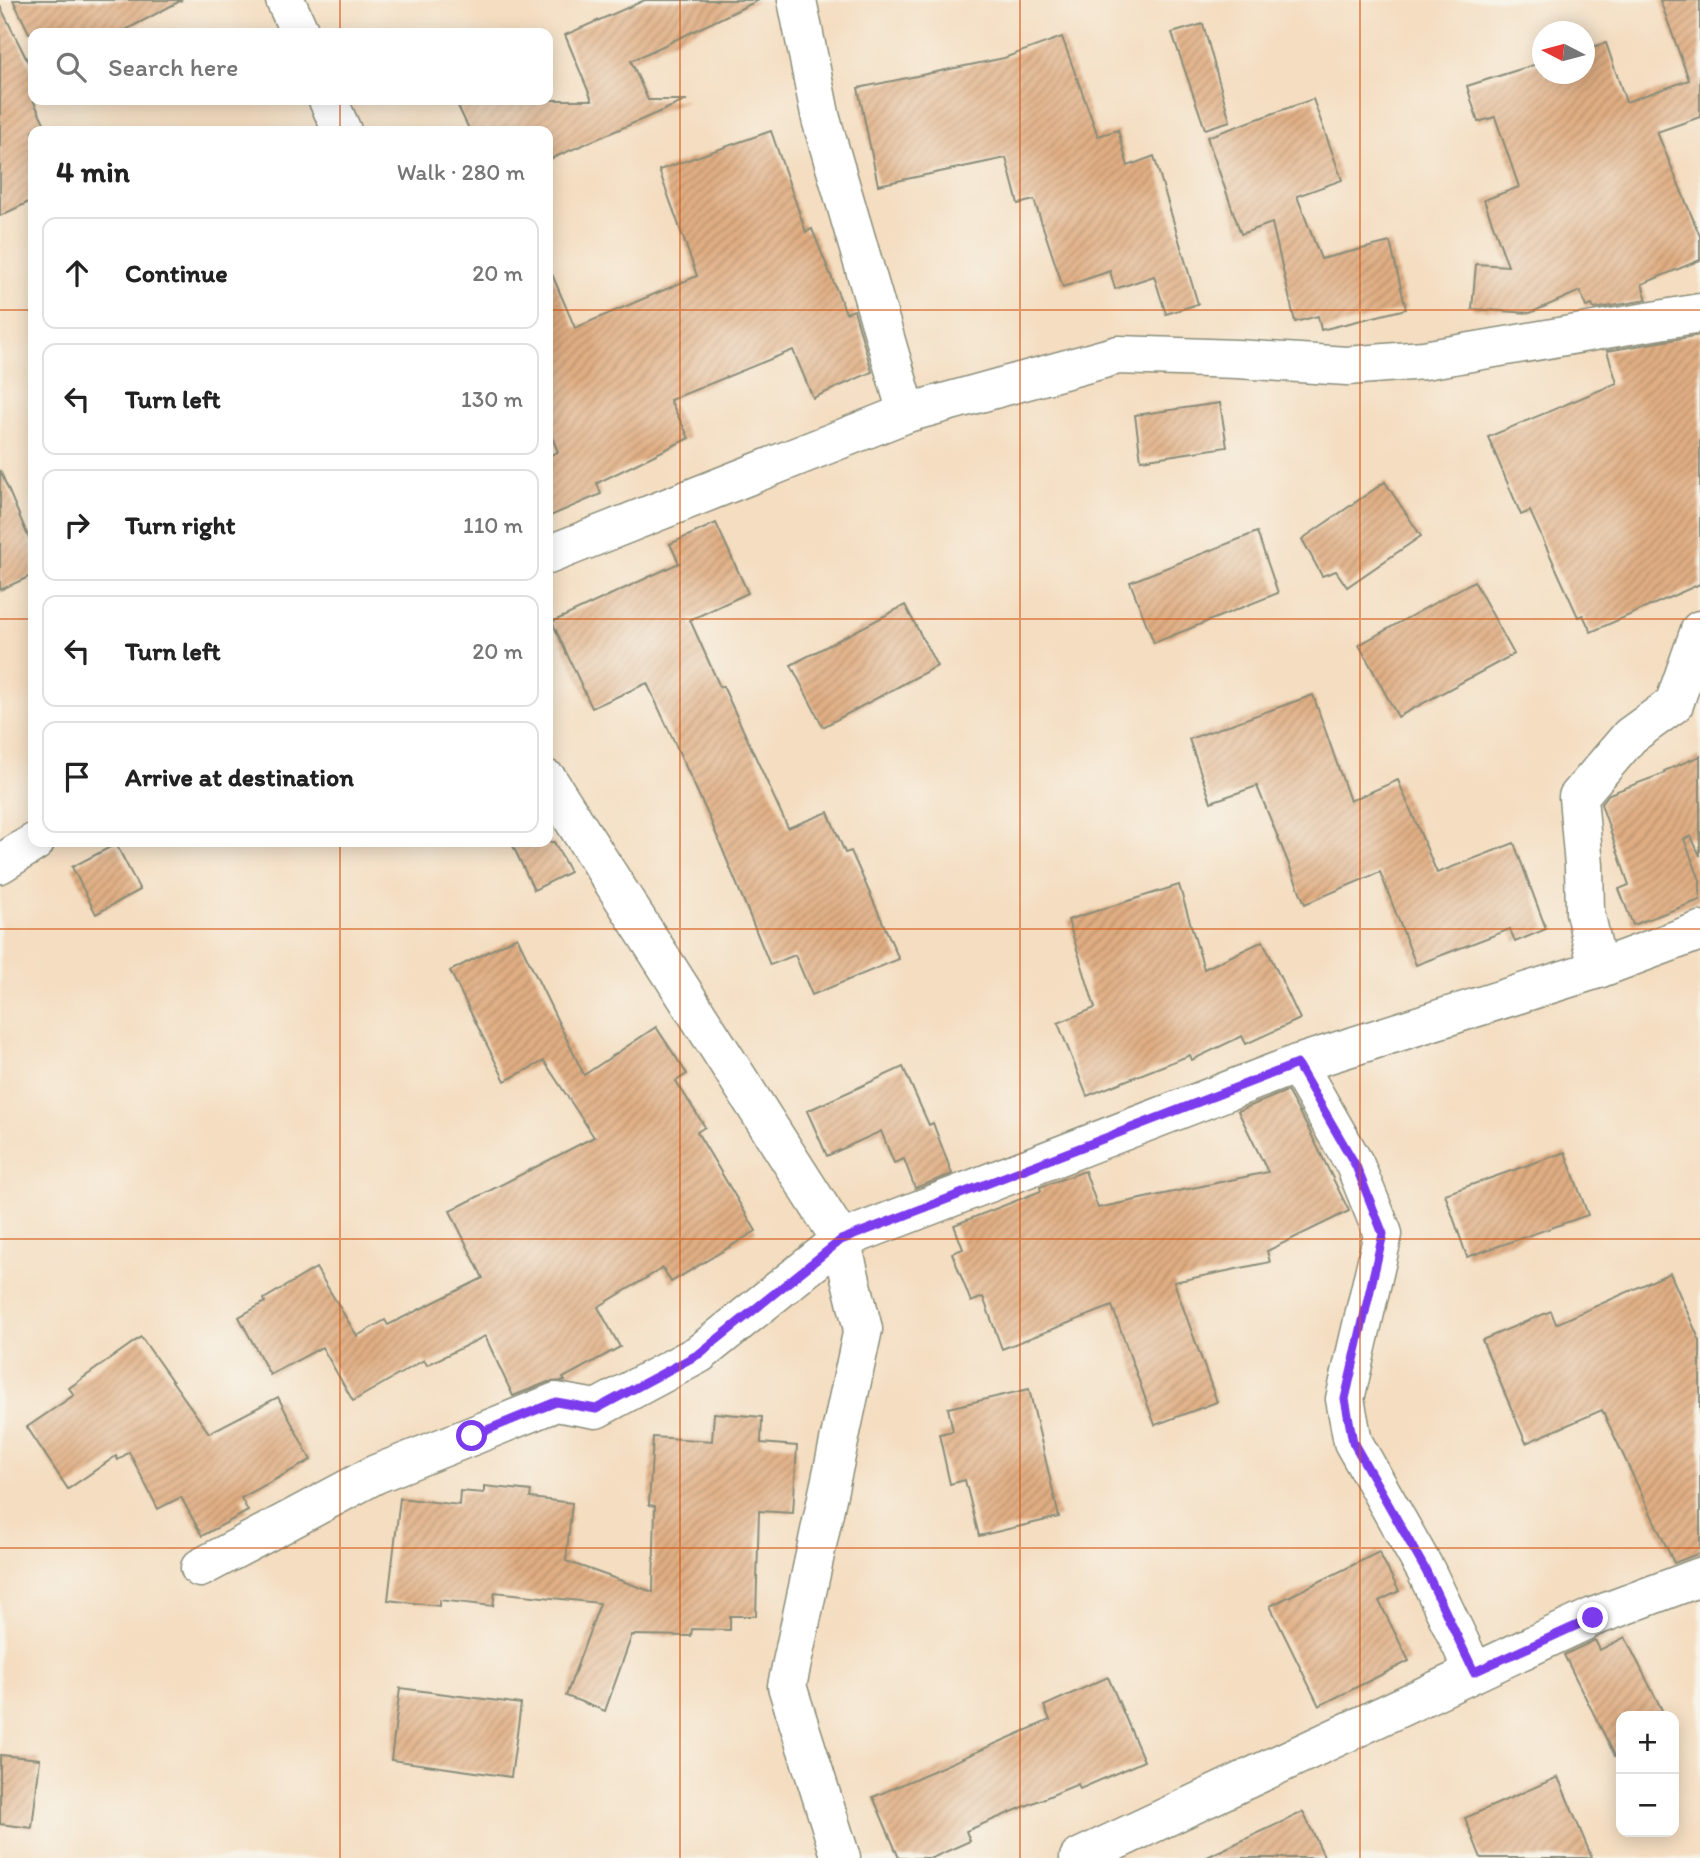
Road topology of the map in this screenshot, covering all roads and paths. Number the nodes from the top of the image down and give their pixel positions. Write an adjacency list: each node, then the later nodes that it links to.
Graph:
1 (285, 0): 3 (street)
2 (797, 0): 7 (street)
3 (298, 28)
4 (330, 105): 5 (street)
5 (340, 126)
6 (1700, 313): 7 (street)
7 (907, 413): 8 (street)
8 (553, 553)
9 (1700, 630): 14 (street)
10 (553, 788): 16 (street)
11 (28, 846): 12 (street)
12 (0, 864)
13 (1700, 931): 14 (street)
14 (1598, 969): 15 (street)
15 (1297, 1064): 16 (street); 19 (street)
16 (841, 1240): 17 (street); 20 (street)
17 (200, 1568)
18 (1700, 1577): 19 (street)
19 (1474, 1672): 21 (street)
20 (841, 1858)
21 (1079, 1858)

